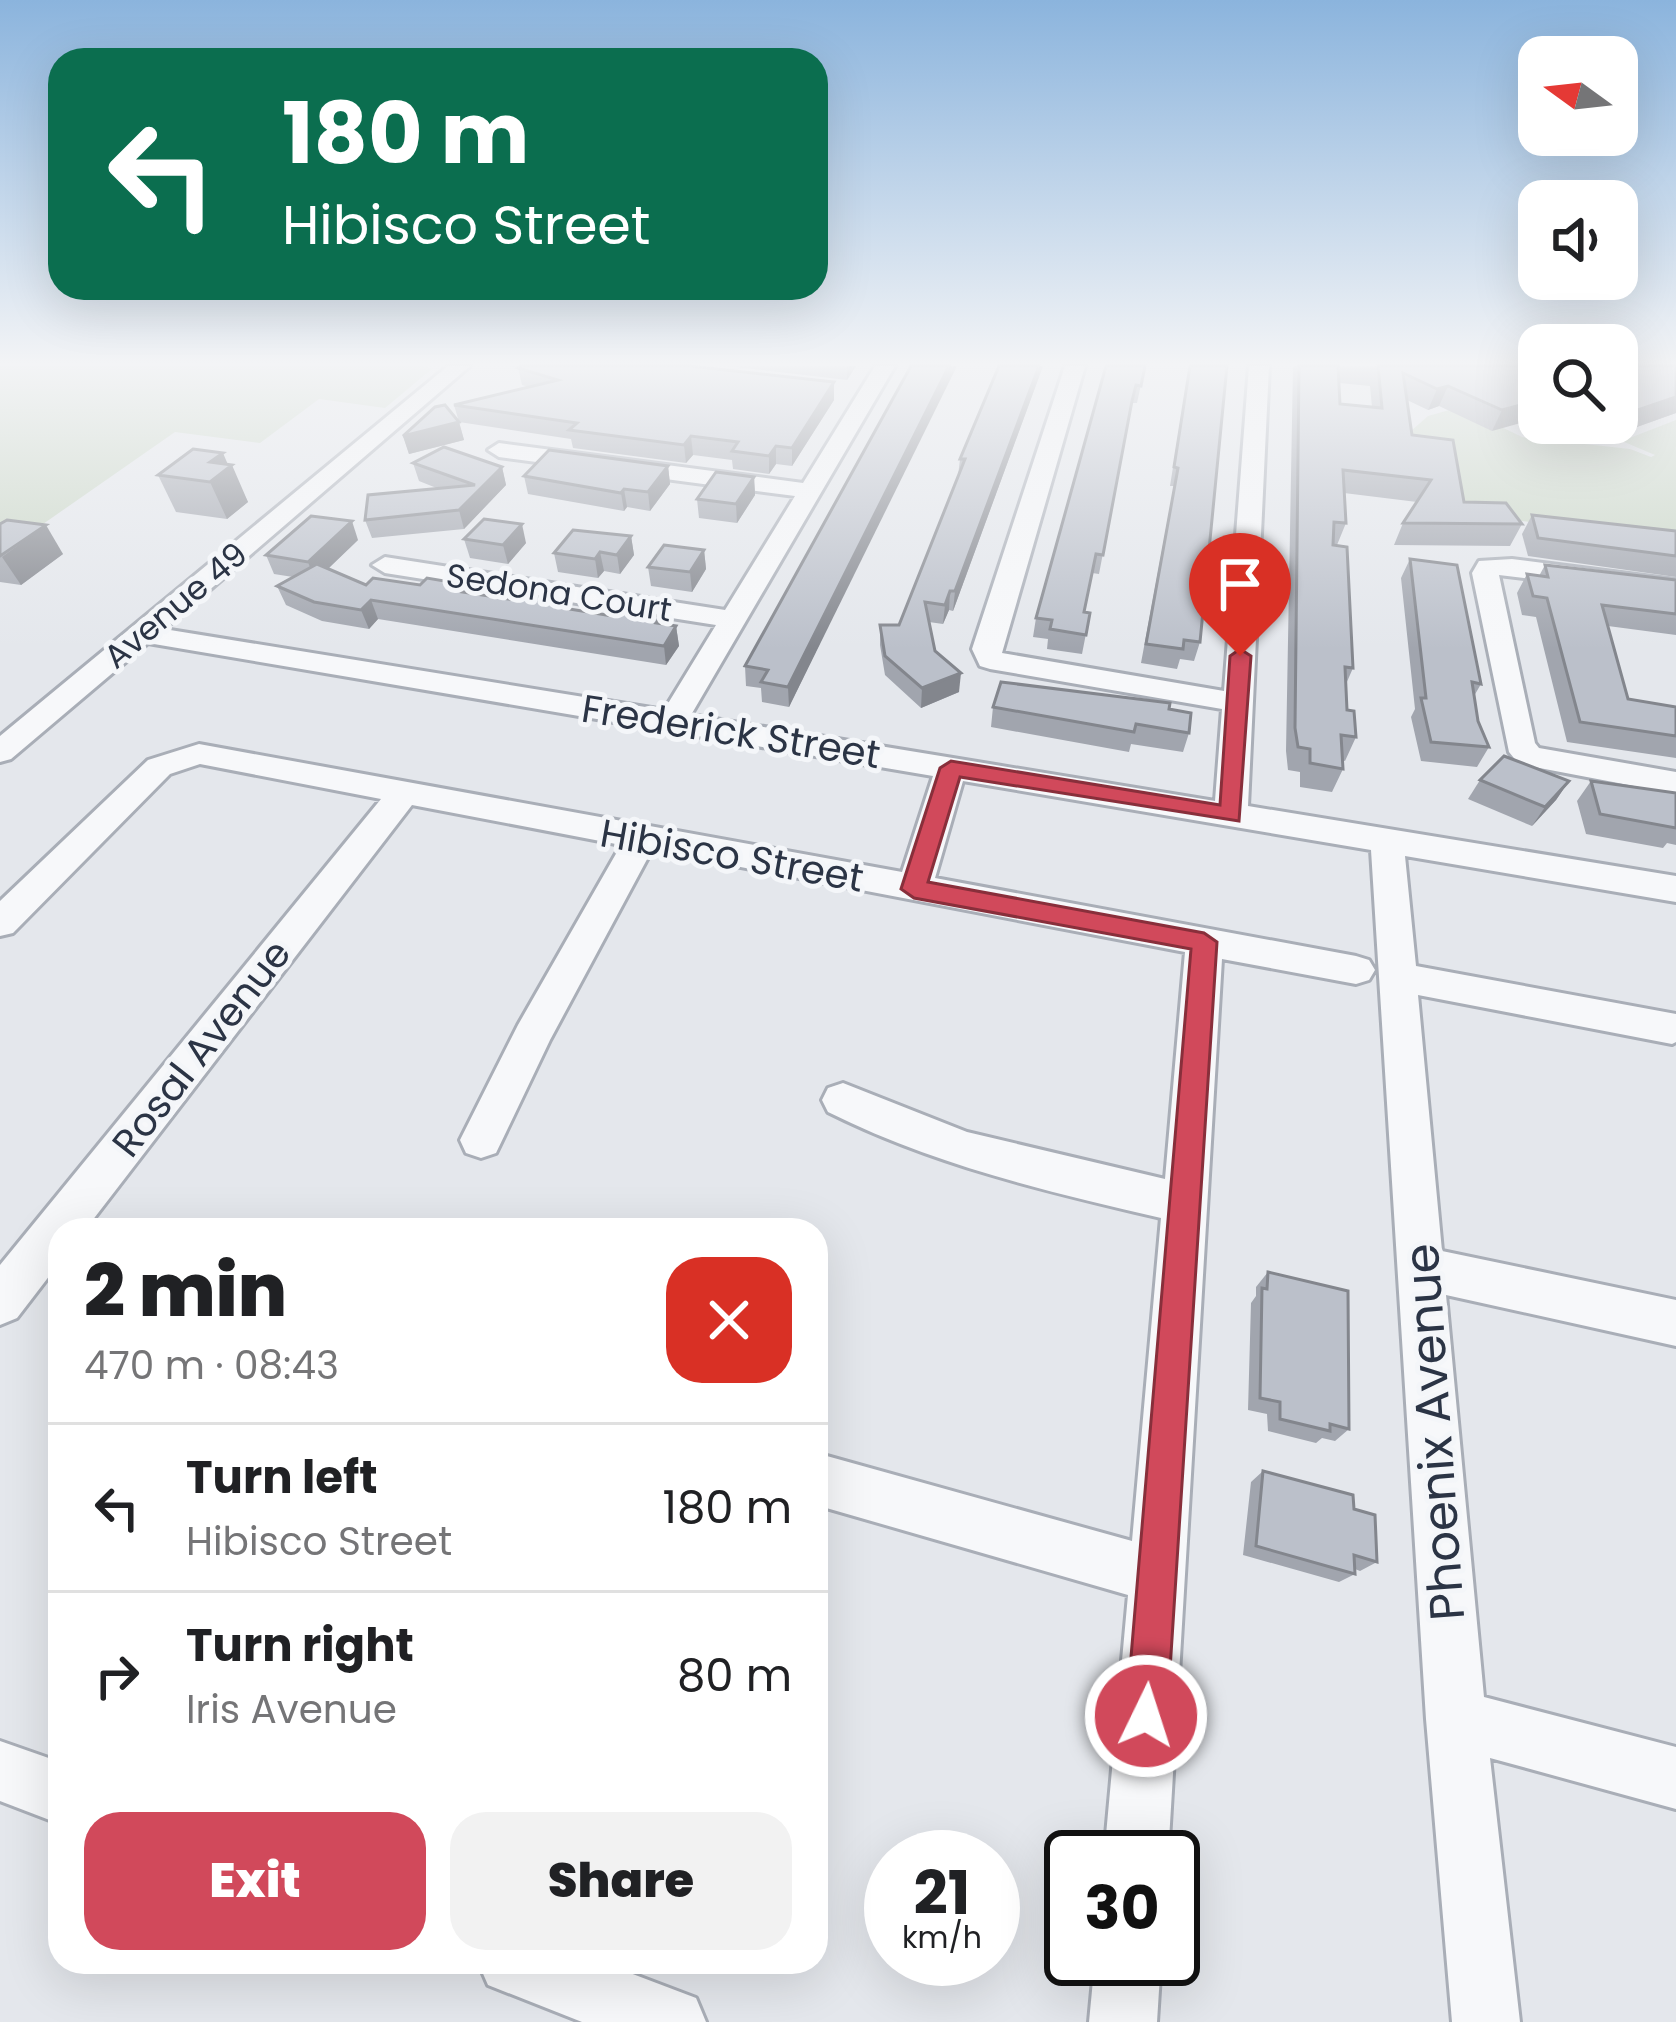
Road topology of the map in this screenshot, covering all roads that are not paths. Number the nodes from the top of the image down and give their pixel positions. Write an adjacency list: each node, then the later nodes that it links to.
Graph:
1 (347, 460): 10 (street, Avenue 49)
2 (578, 460): 6 (street)
3 (825, 460): 6 (street)
4 (1046, 460): 11 (street)
5 (1252, 460): 11 (street)
6 (810, 491): 9 (street)
7 (386, 565): 9 (street, Sedona Court)
8 (1676, 589): 15 (street)
9 (732, 619): 12 (street)
10 (140, 634): 12 (street, Frederick Street); 13 (street, Avenue 49)
11 (1238, 702): 17 (street)
12 (672, 722): 14 (street, Frederick Street)
13 (0, 752)
14 (951, 768): 17 (street, Frederick Street); 20 (street)
15 (1676, 782)
16 (403, 794): 18 (street, Hibisco Street); 22 (street, Hibisco Street); 29 (street, Rosal Avenue)
17 (1231, 815): 19 (street, Frederick Street)
18 (642, 838): 20 (street, Hibisco Street); 27 (street)
19 (1387, 841): 21 (street, Frederick Street); 24 (street, Phoenix Avenue)
20 (914, 889): 23 (street, Hibisco Street)
21 (1676, 889)
22 (0, 923)
23 (1204, 942): 24 (street, Hibisco Street); 28 (street)
24 (1377, 974): 25 (street, Hibisco Street); 31 (street, Phoenix Avenue)
25 (1672, 1028)
26 (843, 1100): 28 (street)
27 (481, 1140)
28 (1185, 1203): 35 (street)
29 (67, 1218)
30 (48, 1241): 32 (street, Rosal Avenue)
31 (1422, 1268): 33 (street); 36 (street, Phoenix Avenue)
32 (0, 1302)
33 (1676, 1322)
34 (828, 1482): 35 (street)
35 (1157, 1576): 40 (street)
36 (1456, 1719): 38 (street); 45 (street, Phoenix Avenue)
37 (0, 1771): 39 (street)
38 (1676, 1778)
39 (48, 1789)
40 (1138, 1830)
41 (543, 1974): 43 (street)
42 (1126, 1986): 44 (street)
43 (671, 2022)
44 (1123, 2022)
45 (1486, 2022)

